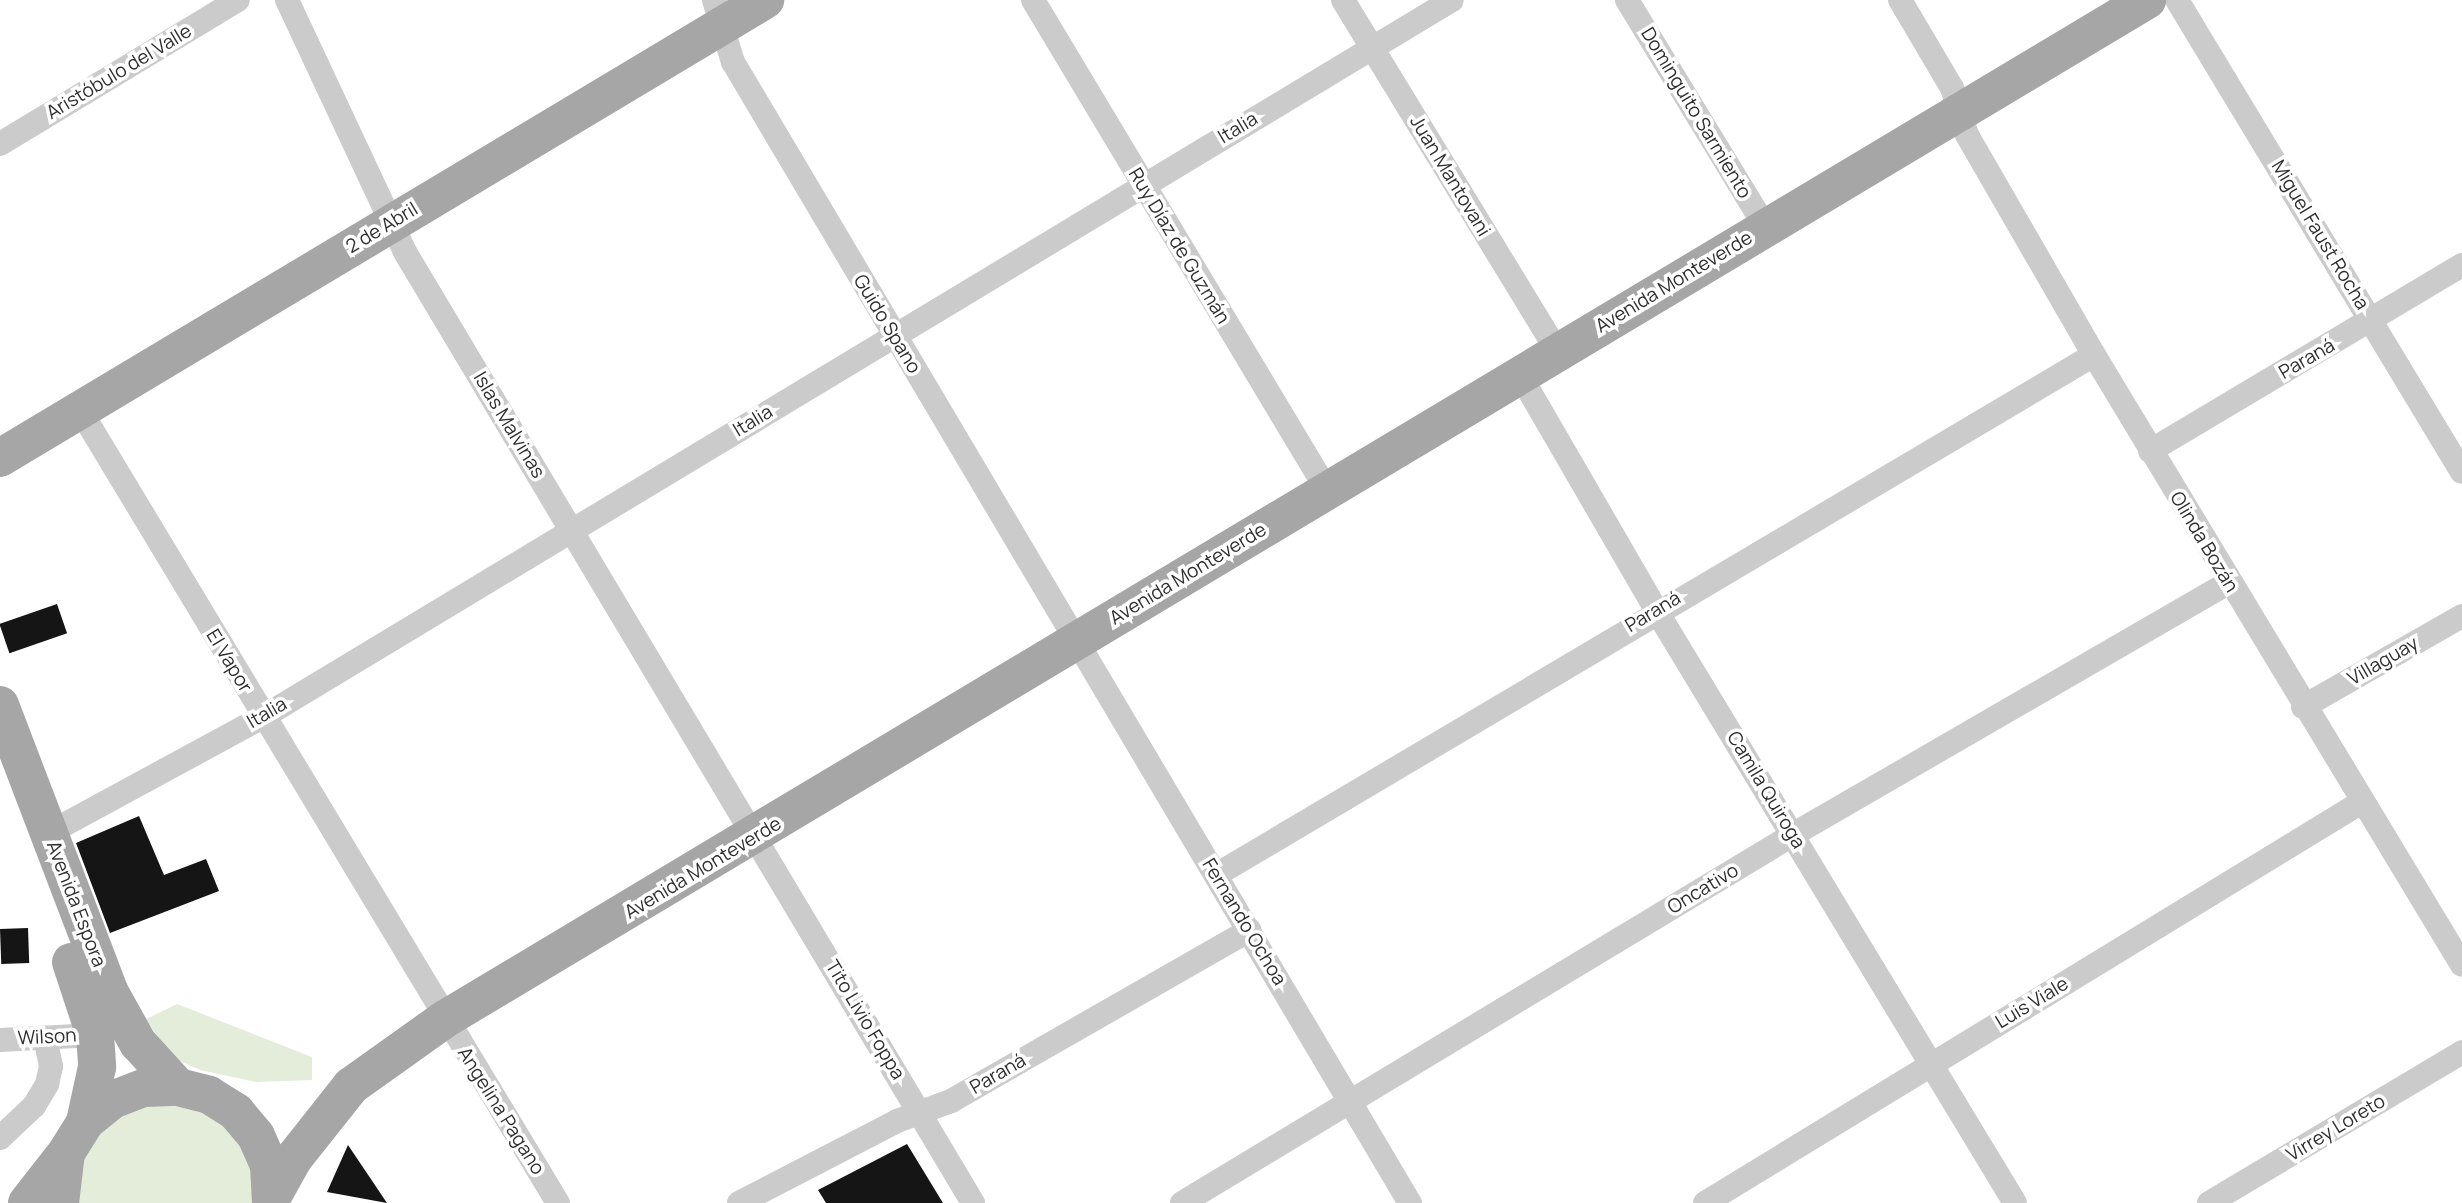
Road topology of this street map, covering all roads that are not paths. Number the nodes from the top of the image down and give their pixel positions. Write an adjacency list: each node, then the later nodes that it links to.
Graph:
1 (239, 0): 14 (street, Aristóbulo del Valle)
2 (287, 0): 16 (street, Islas Malvinas)
3 (765, 0): 11 (main road, 2 de Abril)
4 (1033, 0): 15 (street, Ruy Díaz de Guzmán)
5 (1343, 0): 12 (street, Juan Mantovani)
6 (1452, 0): 12 (street, Italia)
7 (1627, 0): 17 (street, Dominguito Sarmiento)
8 (1900, 0): 13 (street, Olinda Bozán)
9 (2147, 0): 13 (main road, Avenida Monteverde)
10 (2177, 0): 19 (street, Miguel Faust Rocha)
11 (718, 13): 16 (main road, 2 de Abril); 20 (street, Guido Spano)
12 (1371, 47): 15 (street, Italia); 21 (street, Juan Mantovani)
13 (1959, 112): 17 (main road, Avenida Monteverde); 22 (street, Olinda Bozán)
14 (0, 144)
15 (1143, 186): 20 (street, Italia); 28 (street, Ruy Díaz de Guzmán)
16 (392, 222): 24 (main road, 2 de Abril); 29 (street, Islas Malvinas)
17 (1765, 226): 21 (main road, Avenida Monteverde)
18 (2462, 265): 19 (street, Paraná)
19 (2372, 321): 25 (street, Paraná); 27 (street, Miguel Faust Rocha)
20 (894, 337): 29 (street, Italia); 33 (street, Guido Spano)
21 (1558, 352): 23 (main road, Avenida Monteverde)
22 (2094, 355): 25 (street, Olinda Bozán); 31 (street, Paraná)
23 (1520, 375): 28 (main road, Avenida Monteverde); 31 (street, Camila Quiroga)
24 (80, 410): 26 (main road, 2 de Abril); 36 (street, El Vapor)
25 (2150, 451): 30 (street, Olinda Bozán)
26 (0, 458)
27 (2462, 471)
28 (1327, 490): 33 (main road, Avenida Monteverde)
29 (570, 529): 36 (street, Italia); 41 (street, Islas Malvinas)
30 (2228, 583): 35 (street, Olinda Bozán); 40 (street, Oncativo)
31 (1656, 610): 40 (street, Camila Quiroga); 42 (street, Paraná)
32 (2462, 615): 35 (street, Villaguay)
33 (1075, 642): 41 (main road, Avenida Monteverde); 42 (street, Fernando Ochoa)
34 (0, 705): 39 (main road, Avenida Espora)
35 (2303, 707): 38 (street, Olinda Bozán)
36 (263, 717): 39 (street, Italia); 45 (street, El Vapor)
37 (0, 774): 46 (main road, Avenida Espora)
38 (2360, 803): 44 (street, Olinda Bozán); 50 (street, Luis Viale)
39 (48, 834): 51 (main road, Avenida Espora)
40 (1794, 834): 50 (street, Camila Quiroga); 52 (street, Oncativo)
41 (756, 837): 45 (main road, Avenida Monteverde); 53 (street, Tito Livio Foppa)
42 (1216, 875): 43 (street, Fernando Ochoa)
43 (1249, 930): 52 (street, Fernando Ochoa); 53 (street, Paraná)
44 (2462, 965)
45 (445, 1019): 56 (main road, Avenida Monteverde); 59 (street, Angelina Pagano)
46 (95, 1035): 47 (street, Wilson); 54 (main road, Avenida Espora)
47 (45, 1038): 48 (street, Wilson); 55 (street)
48 (0, 1040)
49 (2462, 1052): 66 (street, Virrey Loreto)
50 (1932, 1064): 64 (street, Luis Viale); 65 (street, Camila Quiroga)
51 (178, 1087): 54 (main road); 56 (main road)
52 (1349, 1100): 62 (street, Oncativo); 63 (street, Fernando Ochoa)
53 (920, 1112): 60 (street, Paraná); 61 (street, Tito Livio Foppa)
54 (76, 1137): 57 (main road); 58 (main road, Avenida Espora)
55 (0, 1138)
56 (272, 1200)
57 (27, 1203)
58 (60, 1203)
59 (558, 1203)
60 (739, 1203)
61 (973, 1203)
62 (1182, 1203)
63 (1410, 1203)
64 (1704, 1203)
65 (2015, 1203)
66 (2209, 1203)

